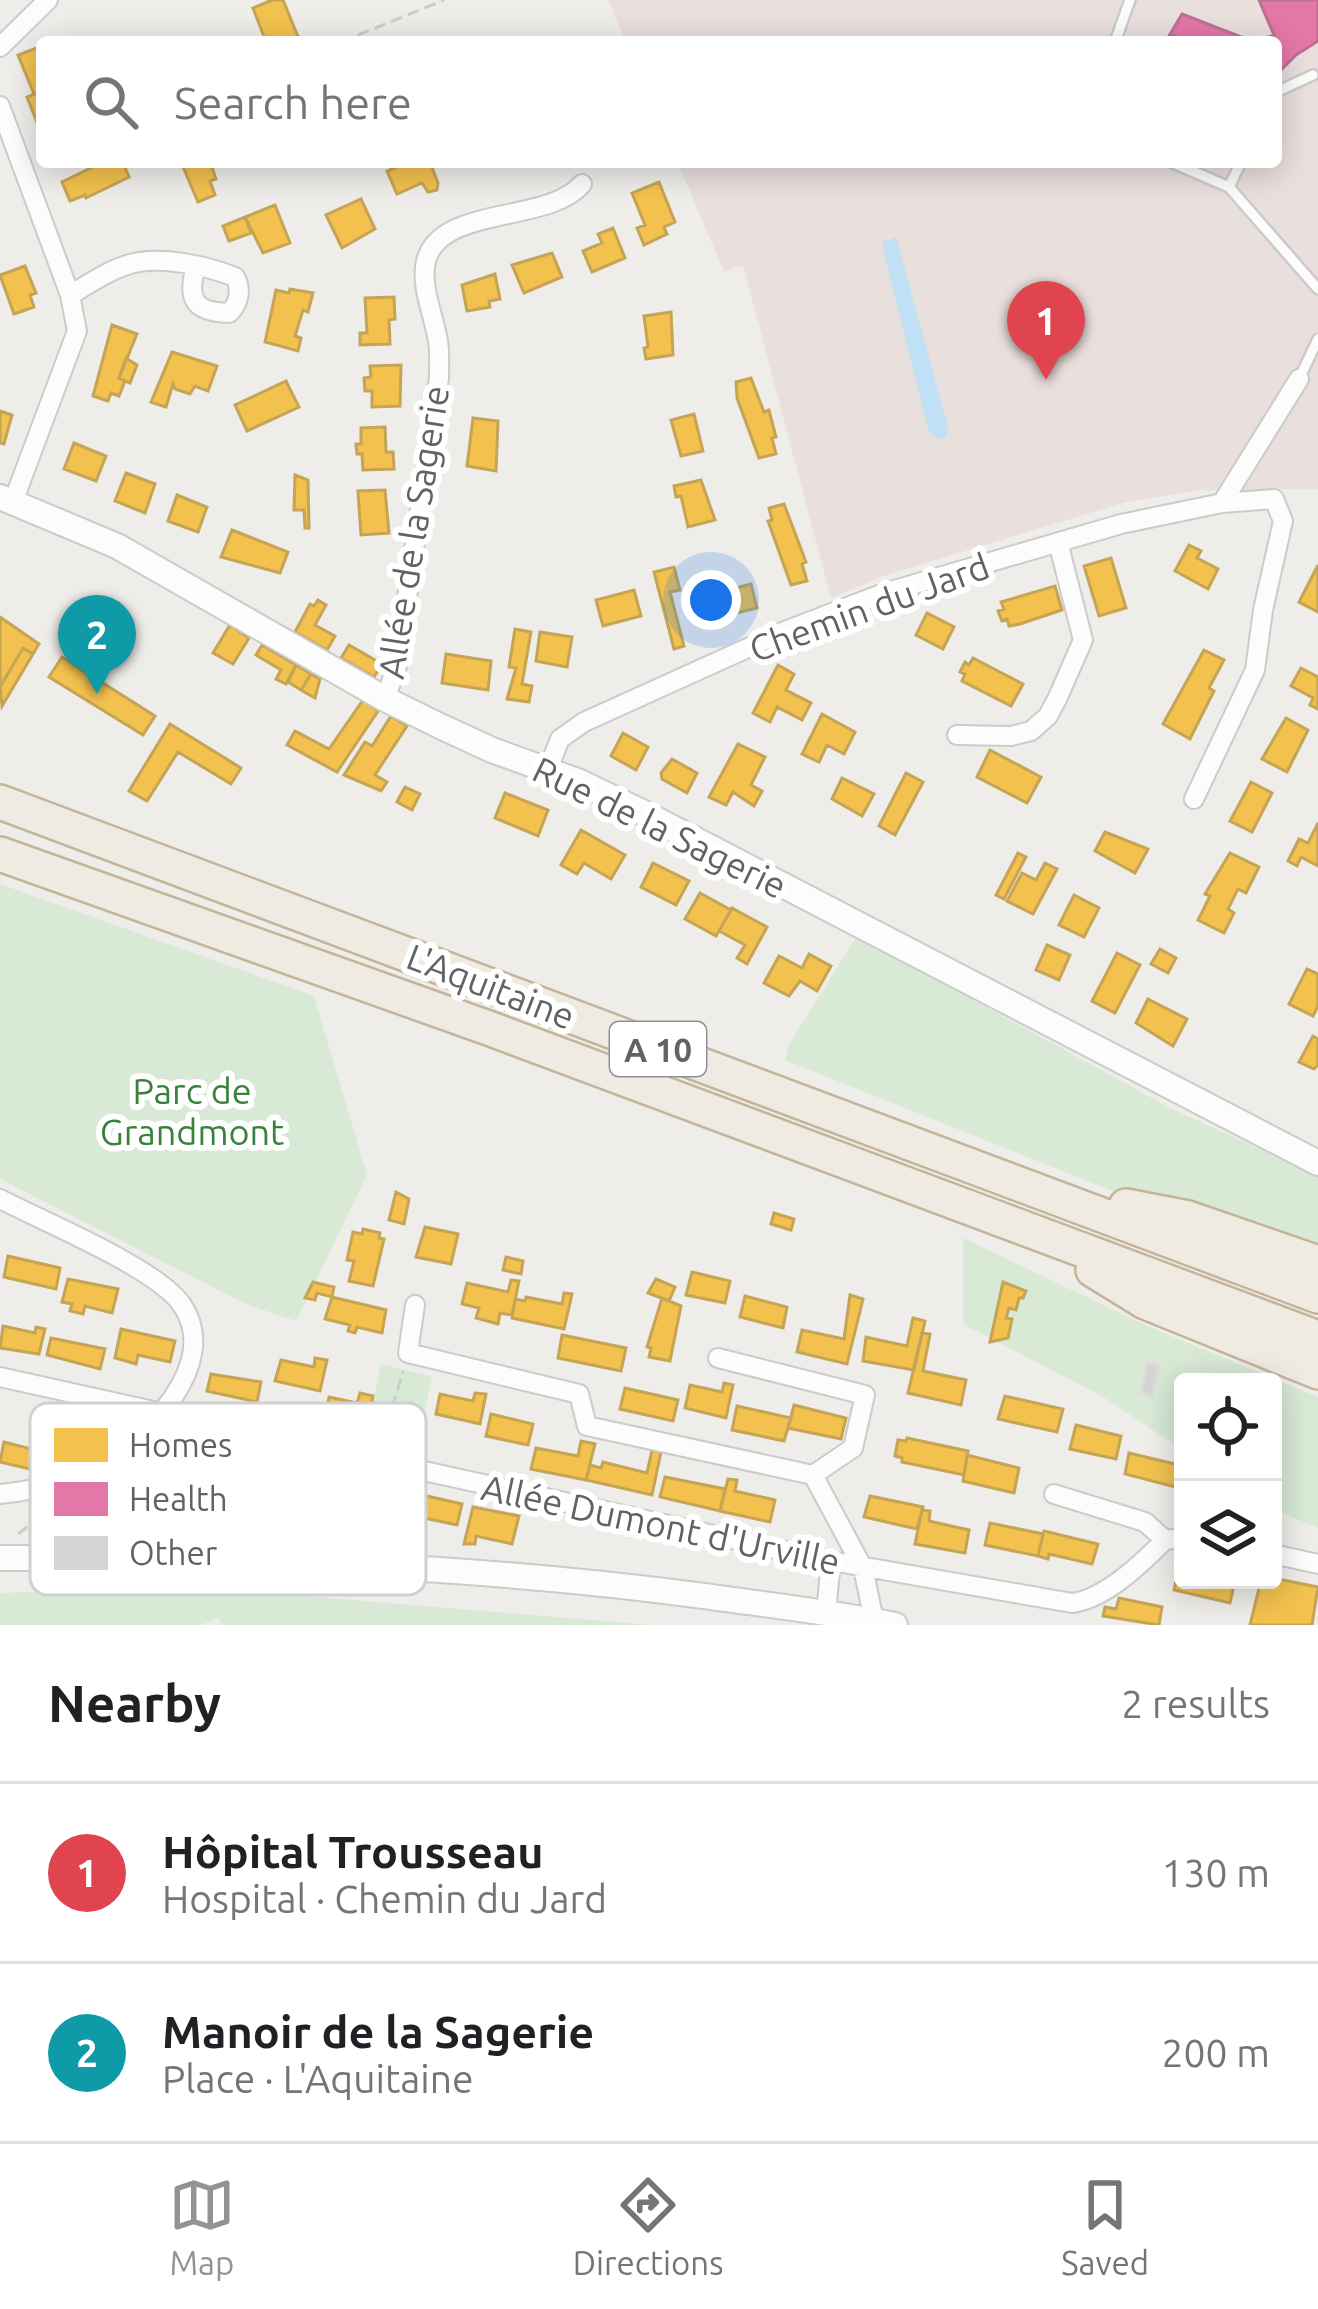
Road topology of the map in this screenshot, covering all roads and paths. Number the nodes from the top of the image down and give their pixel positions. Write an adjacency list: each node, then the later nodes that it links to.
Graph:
1 (48, 0): 6 (street)
2 (444, 0): 4 (path)
3 (1130, 0): 5 (lane)
4 (356, 36)
5 (1117, 36)
6 (0, 46)
7 (1313, 75): 8 (lane)
8 (1282, 89)
9 (0, 106): 16 (street)
10 (1185, 168): 13 (lane)
11 (1238, 168): 13 (lane)
12 (583, 184): 22 (street, Allée de la Sagerie)
13 (1229, 187): 15 (lane)
14 (196, 268): 16 (street)
15 (1318, 289)
16 (70, 295): 19 (street)
17 (1318, 339): 18 (lane)
18 (1299, 379): 20 (street)
19 (6, 500): 22 (street, Rue de la Sagerie)
20 (1222, 503): 21 (street, Chemin du Jard); 25 (street, Chemin du Jard)
21 (1058, 542): 23 (street); 24 (street, Chemin du Jard)
22 (385, 699): 24 (street, Rue de la Sagerie)
23 (957, 735)
24 (548, 769): 28 (street, Rue de la Sagerie)
25 (1194, 799)
26 (0, 802): 29 (highway, L'Aquitaine / A 10)
27 (0, 854): 31 (highway, L'Aquitaine / A 10)
28 (1318, 1163)
29 (1030, 1188): 32 (highway); 33 (highway, L'Aquitaine / A 10)
30 (0, 1199): 41 (street)
31 (1019, 1226): 35 (highway, L'Aquitaine / A 10); 38 (highway)
32 (1318, 1264)
33 (1318, 1296)
34 (415, 1305): 36 (street)
35 (1318, 1339)
36 (408, 1353): 42 (path); 44 (street)
37 (718, 1358): 44 (street)
38 (1318, 1372)
39 (0, 1377): 40 (street, Allée Dumont d'Urville)
40 (117, 1403)
41 (167, 1403)
42 (393, 1403)
43 (426, 1472): 52 (street, Allée Dumont d'Urville)
44 (813, 1475): 55 (street)
45 (30, 1490): 46 (street)
46 (0, 1494)
47 (1054, 1494): 49 (street, Allée Dumont d'Urville)
48 (30, 1525): 50 (path)
49 (1174, 1539): 55 (street, Allée Dumont d'Urville)
50 (7, 1548)
51 (1282, 1556): 53 (street)
52 (831, 1561): 55 (street, Allée Dumont d'Urville); 56 (street)
53 (1318, 1564)
54 (426, 1568): 56 (street)
55 (863, 1568): 57 (street)
56 (826, 1612): 57 (street)
57 (881, 1624)

